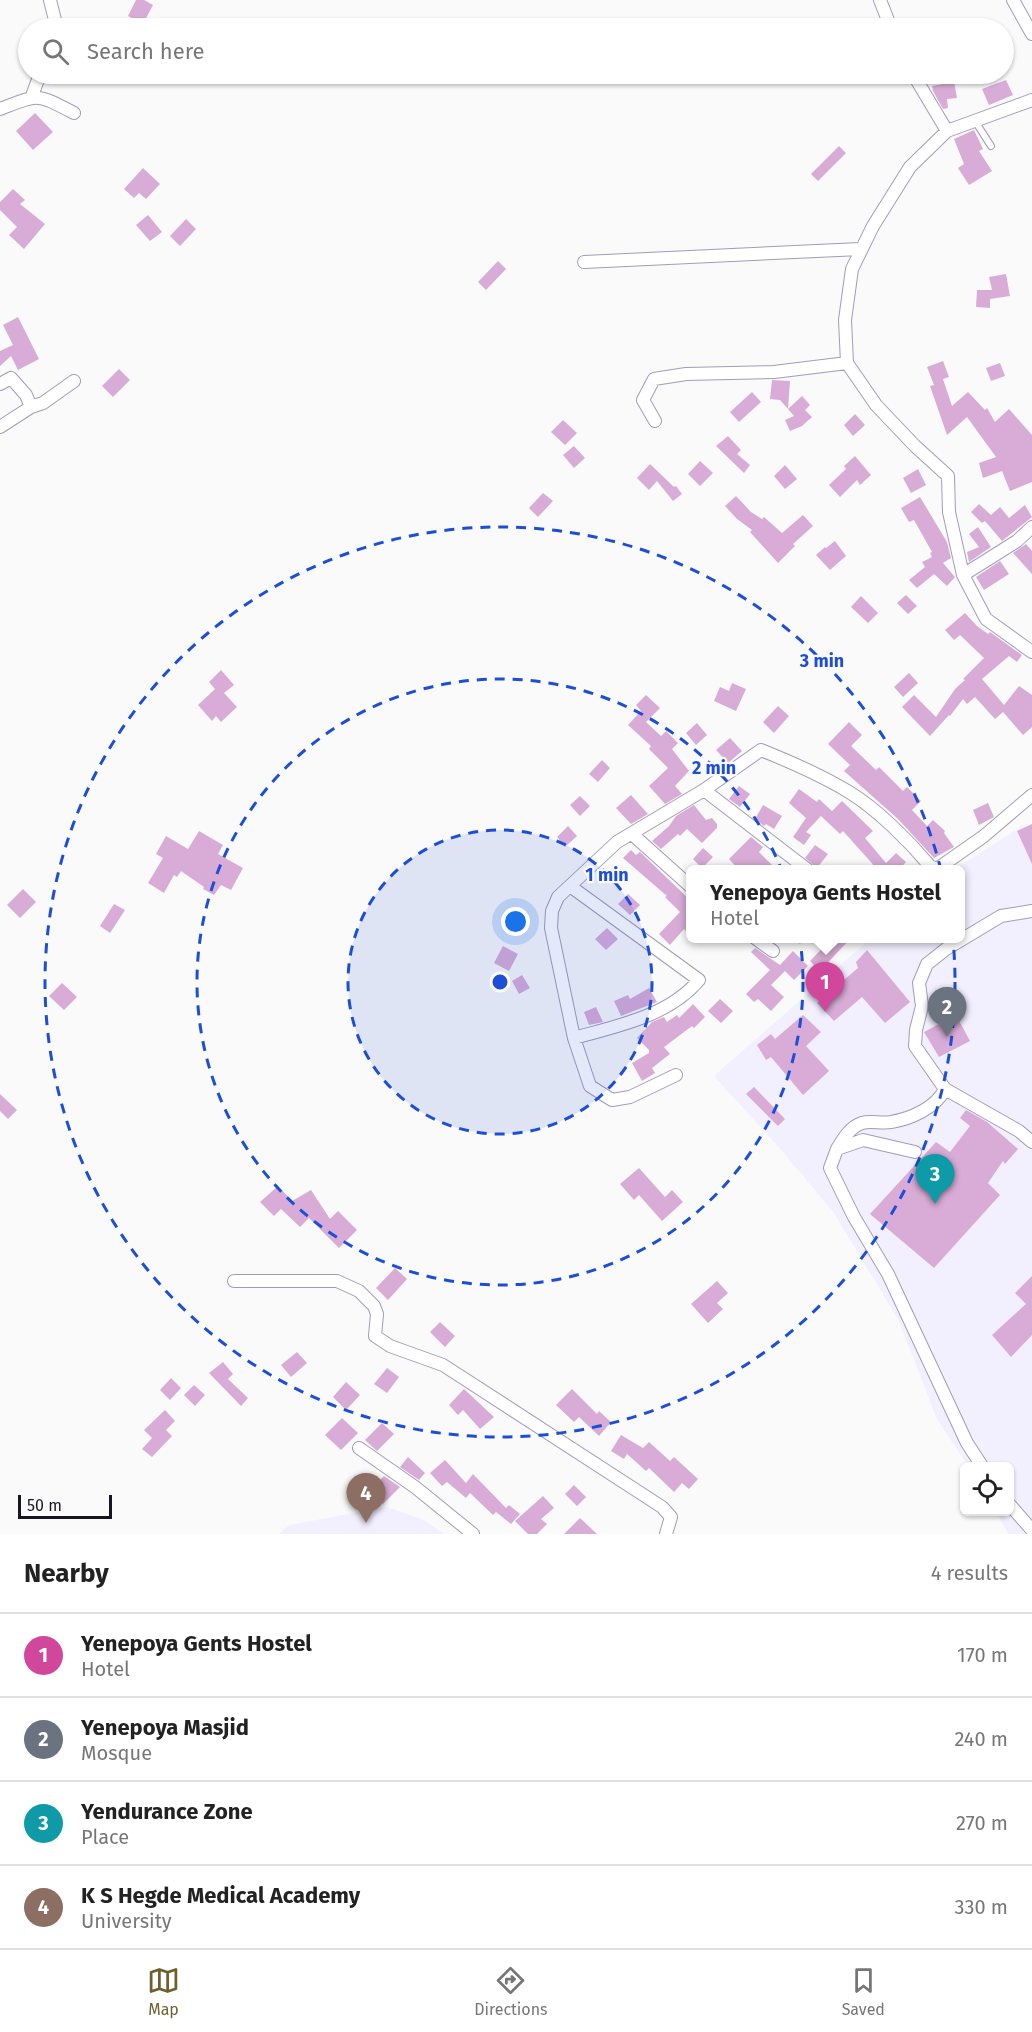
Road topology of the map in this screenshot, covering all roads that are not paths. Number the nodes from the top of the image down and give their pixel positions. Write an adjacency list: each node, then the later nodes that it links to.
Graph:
1 (50, 0): 4 (street)
2 (880, 0): 5 (street)
3 (1013, 0): 6 (street)
4 (54, 18)
5 (887, 18)
6 (1032, 34)
7 (36, 84): 9 (street)
8 (920, 84): 14 (street)
9 (32, 96): 11 (street); 12 (street)
10 (1032, 100): 13 (street)
11 (0, 109)
12 (74, 112)
13 (975, 121): 14 (street); 15 (lane)
14 (947, 131): 16 (street)
15 (991, 146)
16 (860, 249): 17 (street); 18 (street)
17 (584, 262)
18 (847, 363): 22 (street); 25 (street)
19 (74, 381): 21 (street)
20 (0, 384): 21 (street)
21 (31, 407): 23 (street)
22 (655, 421)
23 (0, 427)
24 (1032, 527): 25 (street)
25 (963, 575): 26 (street)
26 (1032, 652)
27 (704, 790): 29 (street); 30 (street); 31 (street)
28 (1032, 795): 32 (street)
29 (632, 834): 33 (street); 34 (street)
30 (802, 865)
31 (929, 865)
32 (943, 865)
33 (686, 882)
34 (570, 886): 40 (street); 40 (street)
35 (1032, 911): 36 (street)
36 (965, 938)
37 (761, 943): 39 (street)
38 (956, 943): 42 (street)
39 (773, 951)
40 (574, 1038): 41 (street)
41 (676, 1075)
42 (945, 1089): 43 (street); 44 (street)
43 (1032, 1142)
44 (837, 1149): 45 (street); 48 (street)
45 (915, 1152)
46 (234, 1281): 52 (street)
47 (359, 1448): 51 (street)
48 (979, 1462)
49 (1014, 1510): 50 (street)
50 (1032, 1530)
51 (473, 1534)
52 (666, 1534)

